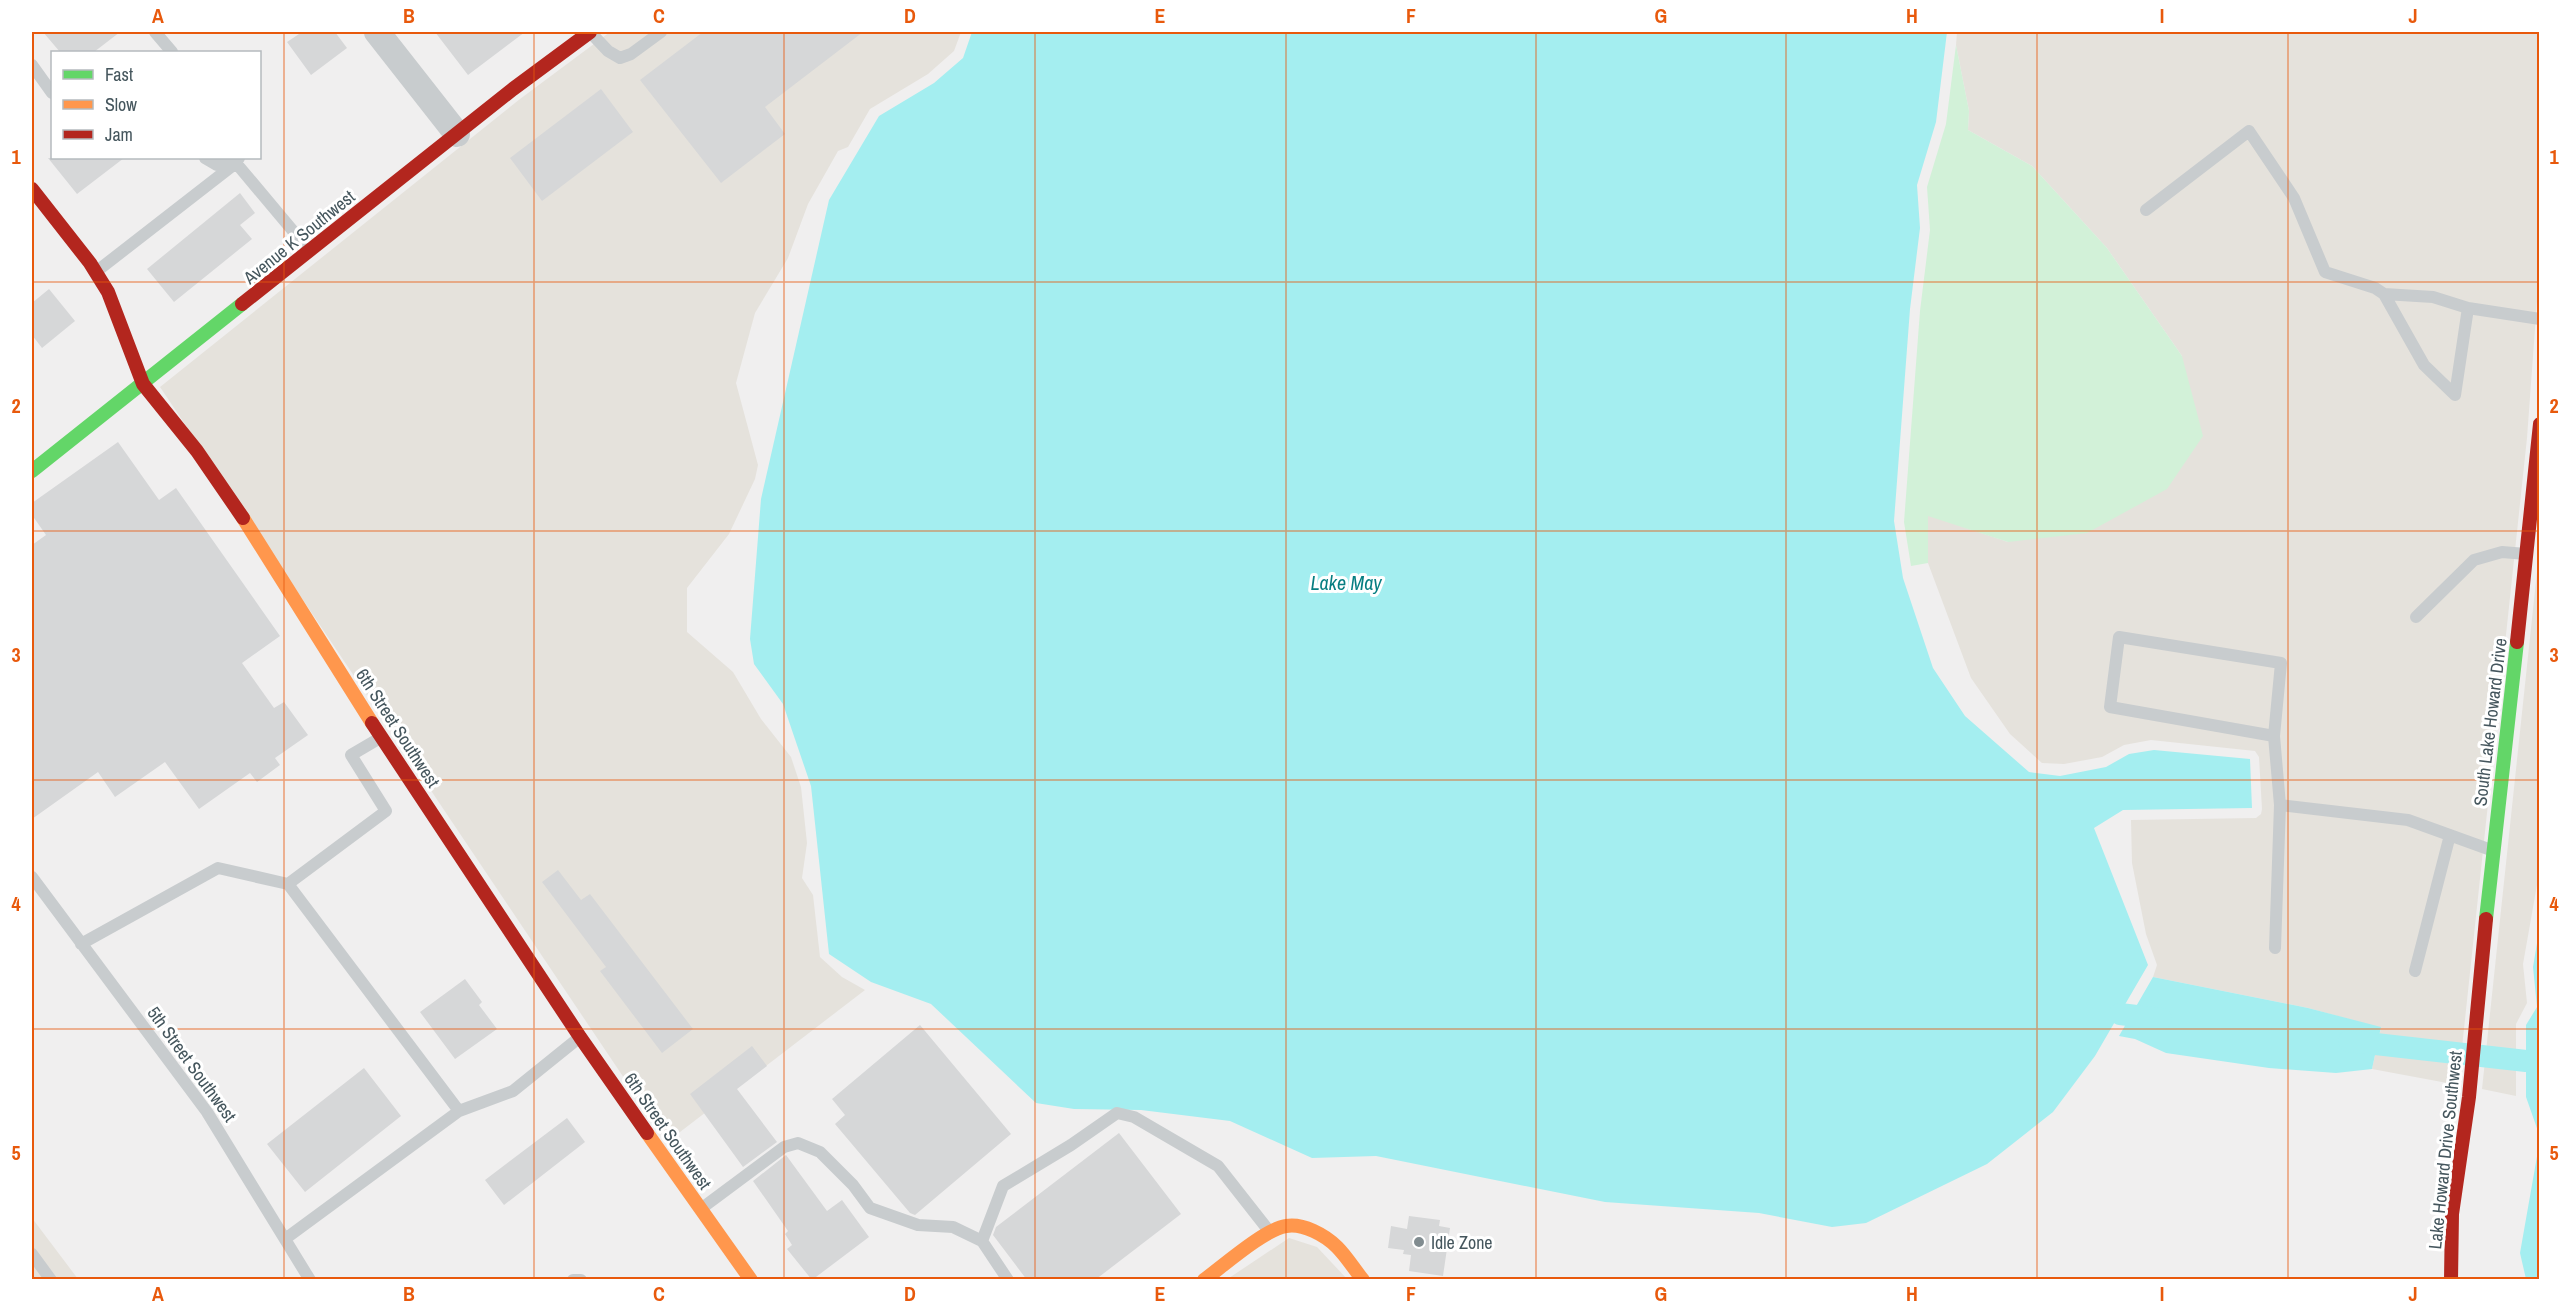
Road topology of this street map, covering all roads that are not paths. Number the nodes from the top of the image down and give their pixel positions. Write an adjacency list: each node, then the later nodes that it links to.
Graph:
1 (155, 32): 6 (lane)
2 (377, 32): 9 (street)
3 (590, 32): 4 (lane); 5 (street, Avenue K Southwest)
4 (661, 32)
5 (571, 37): 9 (street, Avenue K Southwest)
6 (171, 51)
7 (32, 65): 8 (lane)
8 (51, 92)
9 (457, 134): 14 (street, Avenue K Southwest)
10 (207, 159): 11 (lane)
11 (238, 160): 14 (lane); 15 (lane)
12 (32, 189): 15 (street, 6th Street Southwest)
13 (2146, 210): 16 (lane)
14 (310, 251): 19 (street, Avenue K Southwest)
15 (96, 272): 19 (street, 6th Street Southwest)
16 (2384, 294): 17 (lane); 17 (lane)
17 (2468, 308): 18 (lane)
18 (2540, 319)
19 (143, 384): 21 (street, Avenue K Southwest); 25 (street, 6th Street Southwest)
20 (2540, 424): 22 (street, South Lake Howard Drive)
21 (32, 471)
22 (2527, 554): 23 (lane); 28 (street, South Lake Howard Drive)
23 (2416, 617)
24 (2274, 735): 24 (lane); 26 (lane)
25 (381, 737): 30 (lane); 35 (street, 6th Street Southwest)
26 (2280, 805): 27 (lane); 32 (lane)
27 (2450, 835): 28 (lane); 33 (lane)
28 (2493, 850): 34 (street, South Lake Howard Drive)
29 (32, 877): 31 (lane, 5th Street Southwest)
30 (288, 884): 31 (lane); 36 (lane)
31 (81, 944): 39 (lane, 5th Street Southwest)
32 (2275, 948)
33 (2415, 971)
34 (2475, 1024): 50 (street, Lake Howard Drive Southwest)
35 (580, 1037): 36 (lane); 37 (street, 6th Street Southwest)
36 (459, 1111): 39 (lane)
37 (701, 1209): 40 (lane); 46 (street, 6th Street Southwest)
38 (1270, 1232): 40 (lane); 48 (street); 49 (street)
39 (285, 1239): 43 (lane, 5th Street Southwest)
40 (982, 1241): 47 (lane)
41 (32, 1254): 42 (lane)
42 (45, 1277)
43 (310, 1280)
44 (573, 1280): 45 (lane)
45 (581, 1280)
46 (751, 1280)
47 (1008, 1280)
48 (1204, 1280)
49 (1363, 1280)
50 (2451, 1280)

